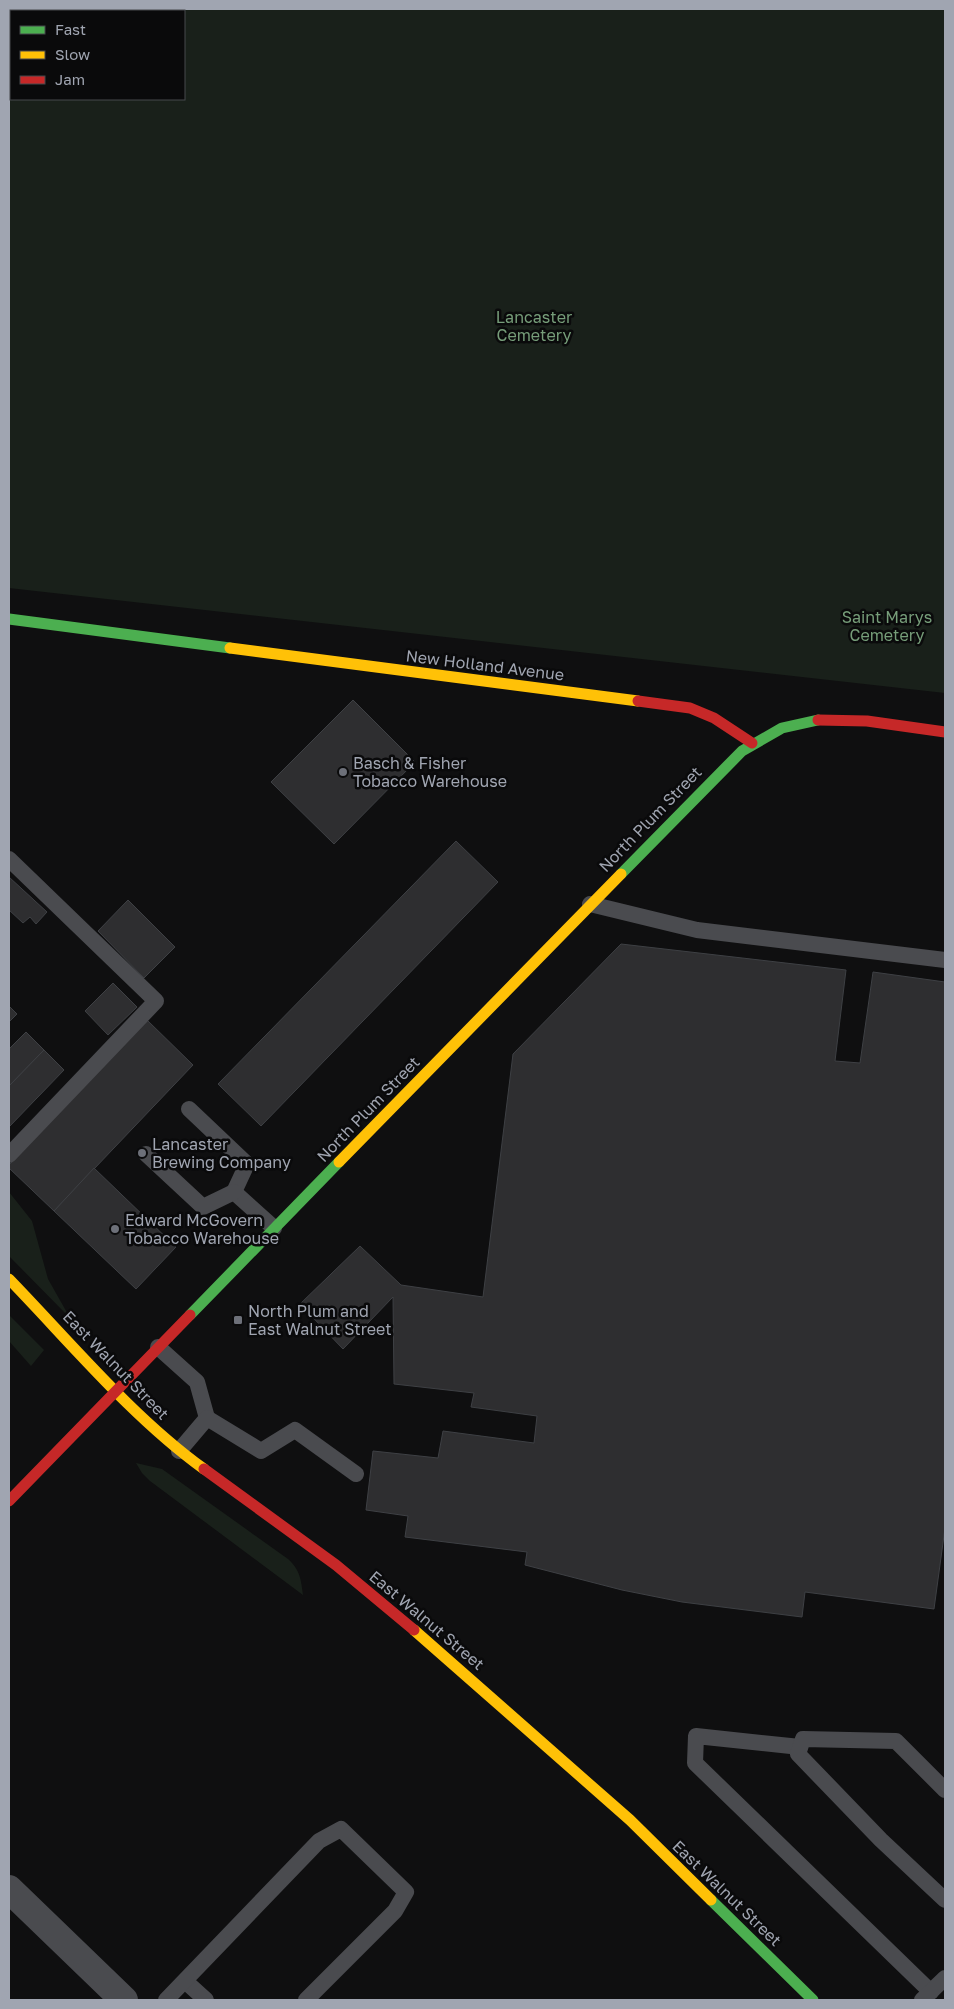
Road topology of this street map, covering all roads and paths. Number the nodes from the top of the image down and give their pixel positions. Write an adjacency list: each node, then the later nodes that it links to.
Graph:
1 (9, 619): 3 (main road, New Holland Avenue)
2 (945, 732): 3 (main road)
3 (752, 743): 5 (main road, North Plum Street)
4 (9, 859): 9 (lane)
5 (590, 904): 6 (lane); 11 (main road, North Plum Street)
6 (945, 960)
7 (189, 1109): 10 (lane)
8 (146, 1154): 10 (lane)
9 (9, 1155)
10 (234, 1192): 11 (lane)
11 (274, 1228): 13 (main road, North Plum Street)
12 (9, 1279): 14 (main road, East Walnut Street)
13 (158, 1347): 14 (main road, North Plum Street); 15 (lane)
14 (116, 1390): 16 (main road, East Walnut Street); 18 (main road, North Plum Street)
15 (207, 1418): 16 (lane); 17 (lane)
16 (179, 1451): 30 (main road, East Walnut Street)
17 (356, 1474)
18 (9, 1501)
19 (800, 1747): 20 (lane); 22 (lane); 25 (lane)
20 (945, 1790)
21 (9, 1889): 26 (street)
22 (945, 1900)
23 (945, 1978): 25 (lane)
24 (185, 1981): 27 (lane); 28 (lane); 29 (lane)
25 (927, 1996)
26 (124, 2000)
27 (166, 2000)
28 (206, 2000)
29 (306, 2000)
30 (814, 2000)

